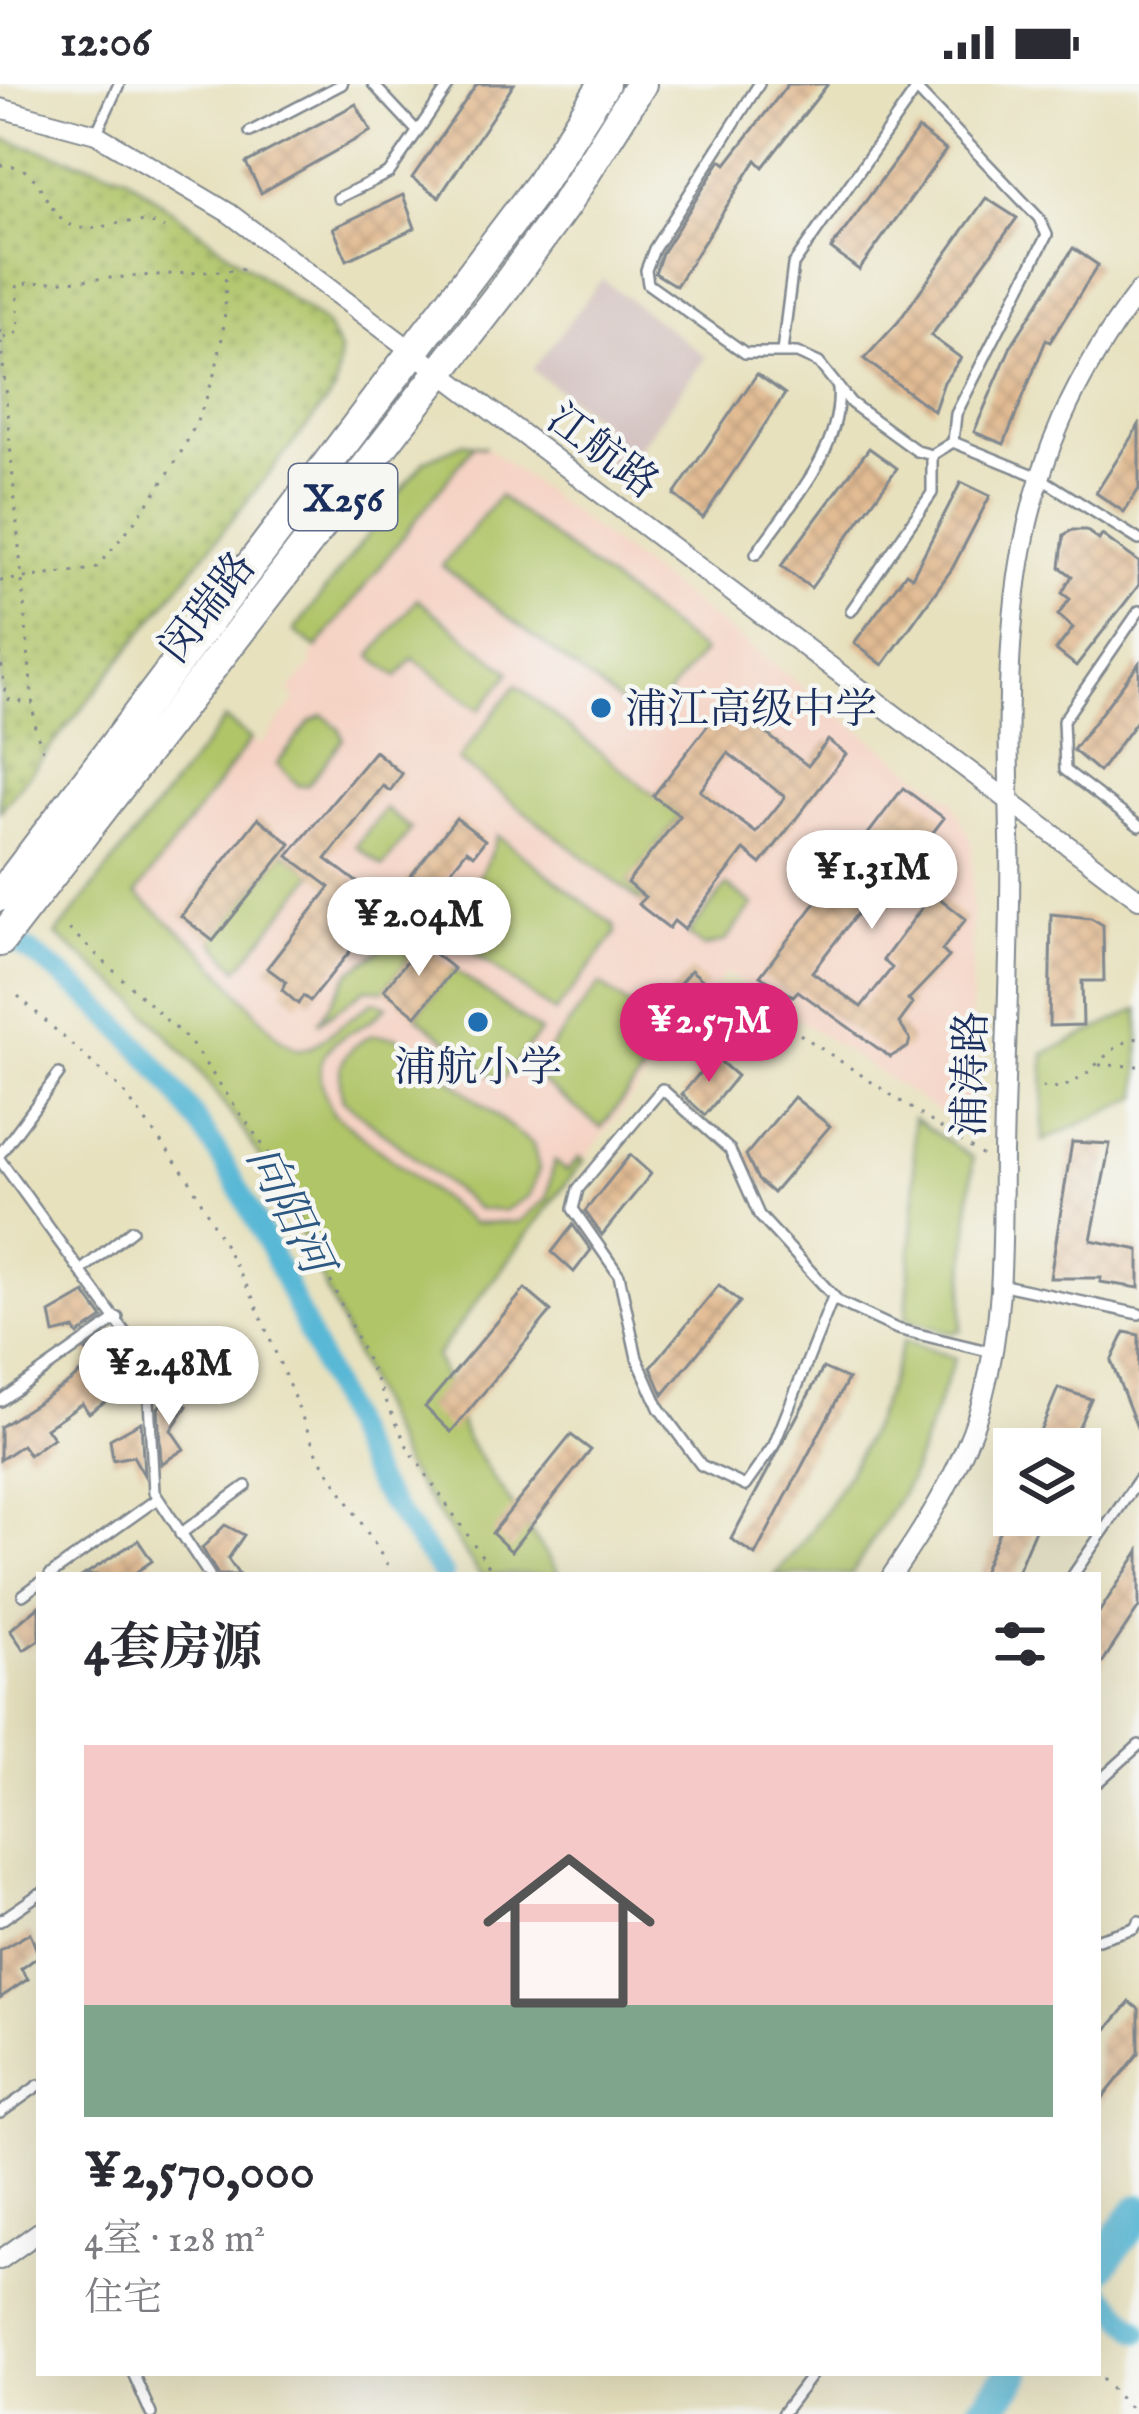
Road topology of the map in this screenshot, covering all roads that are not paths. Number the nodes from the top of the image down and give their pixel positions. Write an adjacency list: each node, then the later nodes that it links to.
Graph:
1 (118, 84): 12 (lane)
2 (342, 84): 11 (lane)
3 (373, 84): 10 (lane)
4 (450, 84): 10 (lane)
5 (604, 84): 16 (main road, 闵瑞路 / X256)
6 (641, 84): 17 (main road, 闵瑞路 / X256)
7 (759, 84): 15 (lane)
8 (914, 87): 15 (lane); 19 (lane)
9 (0, 108): 12 (street, 江航路)
10 (417, 131): 13 (lane)
11 (250, 132)
12 (96, 134): 16 (street, 江航路)
13 (338, 198)
14 (1139, 291): 21 (street, 浦涛路)
15 (782, 352): 18 (lane)
16 (412, 354): 17 (street, 江航路); 28 (main road, 闵瑞路 / X256)
17 (440, 371): 26 (street, 江航路); 28 (main road, 闵瑞路 / X256)
18 (838, 382): 20 (lane); 23 (lane)
19 (953, 442): 20 (lane); 21 (lane)
20 (932, 454): 24 (lane)
21 (1040, 476): 22 (lane); 26 (street, 浦涛路)
22 (1139, 540)
23 (756, 554)
24 (851, 610)
25 (1139, 611): 27 (lane)
26 (1007, 800): 29 (street, 江航路); 35 (street, 浦涛路)
27 (1139, 826)
28 (13, 894): 30 (main road, 闵瑞路 / X256)
29 (1139, 899)
30 (0, 941)
31 (59, 1074): 32 (lane)
32 (0, 1157): 34 (lane)
33 (132, 1229): 34 (lane)
34 (83, 1269): 38 (lane)
35 (1004, 1286): 37 (lane); 39 (street, 浦涛路)
36 (833, 1297): 36 (lane); 39 (lane)
37 (1139, 1314)
38 (118, 1318): 40 (lane); 43 (lane)
39 (992, 1352): 47 (street, 浦涛路)
40 (0, 1401)
41 (1139, 1479): 48 (lane)
42 (246, 1486): 44 (lane)
43 (157, 1499): 44 (lane); 45 (lane)
44 (180, 1534): 46 (lane)
45 (54, 1572)
46 (207, 1572)
47 (894, 1572)
48 (1075, 1572)
49 (36, 1585): 50 (lane)
50 (23, 1594)
51 (1139, 1745): 52 (lane)
52 (1101, 1779)
53 (36, 1901): 54 (lane)
54 (0, 1921)
55 (1139, 1921): 56 (lane)
56 (1101, 1938)
57 (36, 2087): 58 (lane)
58 (0, 2113)
59 (36, 2234): 60 (street)
60 (0, 2260)
61 (134, 2376): 63 (lane)
62 (811, 2376): 64 (lane)
63 (151, 2414)
64 (782, 2414)

